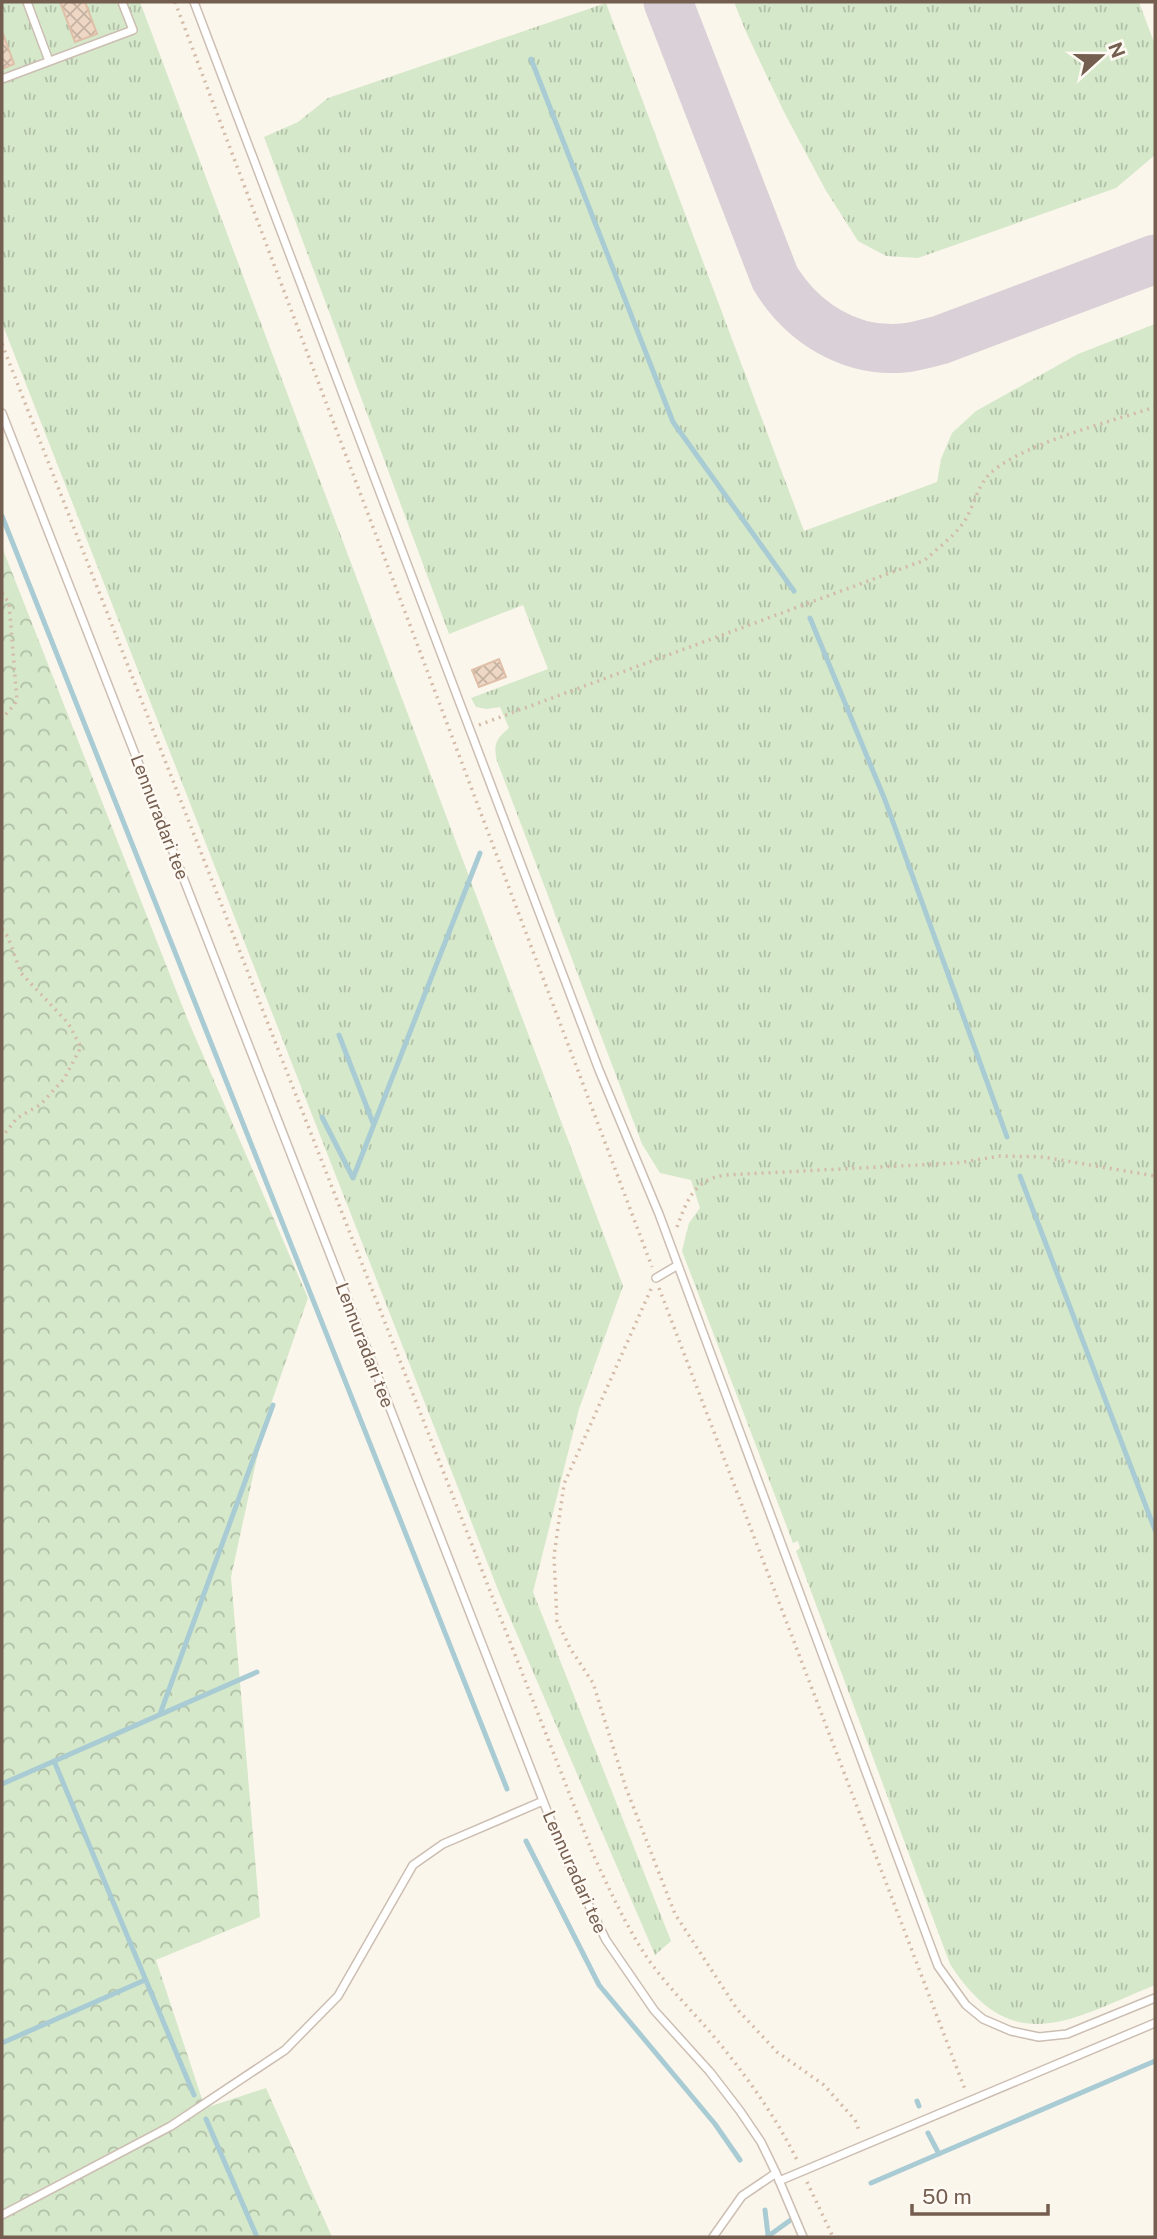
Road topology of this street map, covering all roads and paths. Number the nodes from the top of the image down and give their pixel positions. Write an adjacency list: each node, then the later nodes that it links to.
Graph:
1 (27, 2): 5 (lane)
2 (122, 2): 5 (lane)
3 (175, 2): 18 (path)
4 (194, 2): 12 (lane)
5 (49, 61): 6 (lane)
6 (2, 79)
7 (2, 344): 24 (path)
8 (1155, 407): 12 (path)
9 (2, 413): 19 (lane, Lennuradari tee)
10 (2, 593): 11 (path)
11 (2, 719)
12 (469, 728): 17 (lane)
13 (2, 929): 14 (path)
14 (2, 1137)
15 (1155, 1176): 16 (path)
16 (675, 1232)
17 (678, 1265): 18 (lane); 20 (lane)
18 (656, 1278): 22 (path); 23 (path)
19 (543, 1801): 25 (lane, Lennuradari tee); 27 (lane)
20 (1155, 1998)
21 (1155, 2023): 22 (lane)
22 (969, 2100): 23 (lane)
23 (865, 2147): 24 (lane)
24 (802, 2172): 26 (lane); 30 (path)
25 (776, 2173): 26 (lane, Lennuradari tee); 28 (lane)
26 (779, 2181): 29 (lane, Lennuradari tee)
27 (2, 2215)
28 (713, 2237)
29 (803, 2237)
30 (832, 2237)

